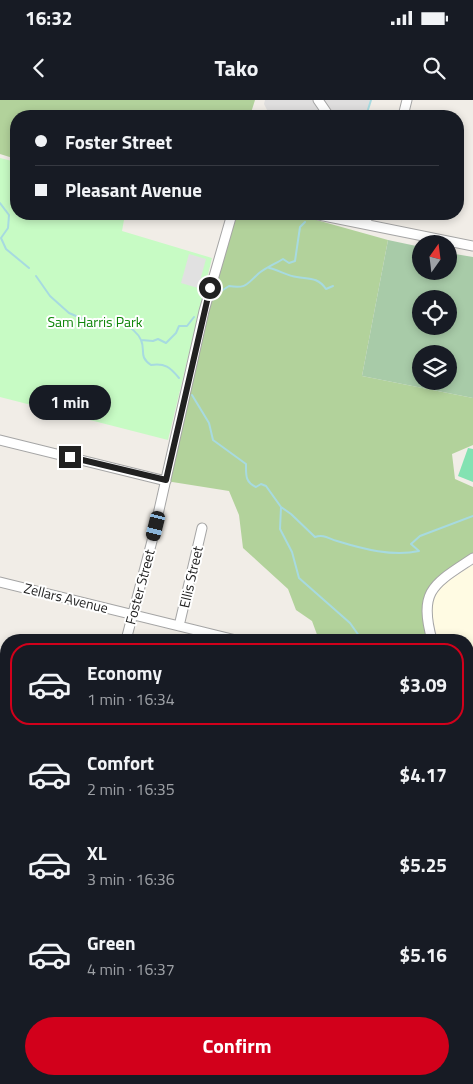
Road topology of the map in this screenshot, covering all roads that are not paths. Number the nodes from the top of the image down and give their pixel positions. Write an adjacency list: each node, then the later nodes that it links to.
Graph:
1 (230, 220): 7 (street, Foster Street)
2 (345, 220): 4 (street)
3 (367, 220): 4 (street)
4 (366, 224): 5 (street)
5 (473, 246)
6 (0, 440): 7 (street)
7 (166, 480): 11 (street, Foster Street)
8 (202, 528): 12 (street, Ellis Street)
9 (473, 558): 15 (street)
10 (0, 582): 11 (street, Zellars Avenue)
11 (133, 614): 12 (street, Zellars Avenue); 13 (street, Foster Street)
12 (179, 626): 14 (street, Zellars Avenue)
13 (128, 634)
14 (212, 634)
15 (431, 634)

